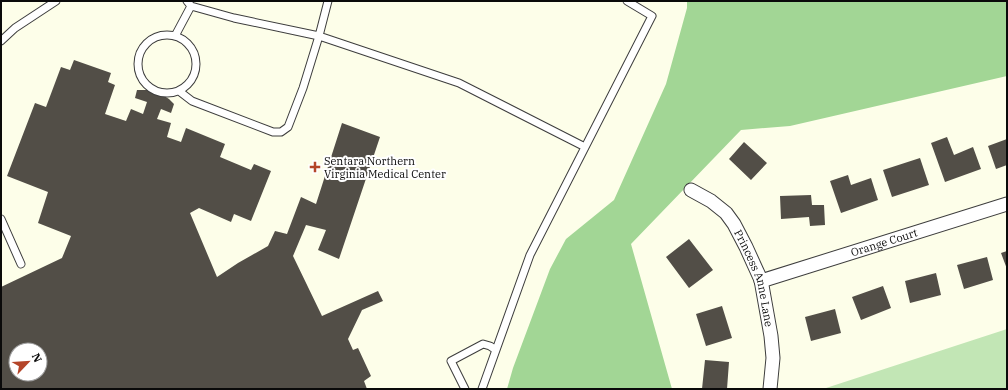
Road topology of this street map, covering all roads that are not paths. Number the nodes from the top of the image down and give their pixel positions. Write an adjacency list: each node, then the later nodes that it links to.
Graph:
1 (56, 1): 7 (lane)
2 (328, 1): 6 (lane)
3 (627, 1): 9 (lane)
4 (189, 4): 5 (lane); 6 (lane)
5 (175, 36): 8 (lane); 8 (lane)
6 (319, 36): 8 (lane); 9 (lane)
7 (1, 41)
8 (179, 90)
9 (585, 147): 15 (lane)
10 (691, 190): 14 (street, Princess Anne Lane)
11 (1007, 204): 14 (street, Orange Court)
12 (1, 219): 13 (lane)
13 (21, 264)
14 (761, 281): 18 (street, Princess Anne Lane)
15 (496, 350): 16 (lane); 17 (lane)
16 (465, 389)
17 (482, 389)
18 (770, 389)

